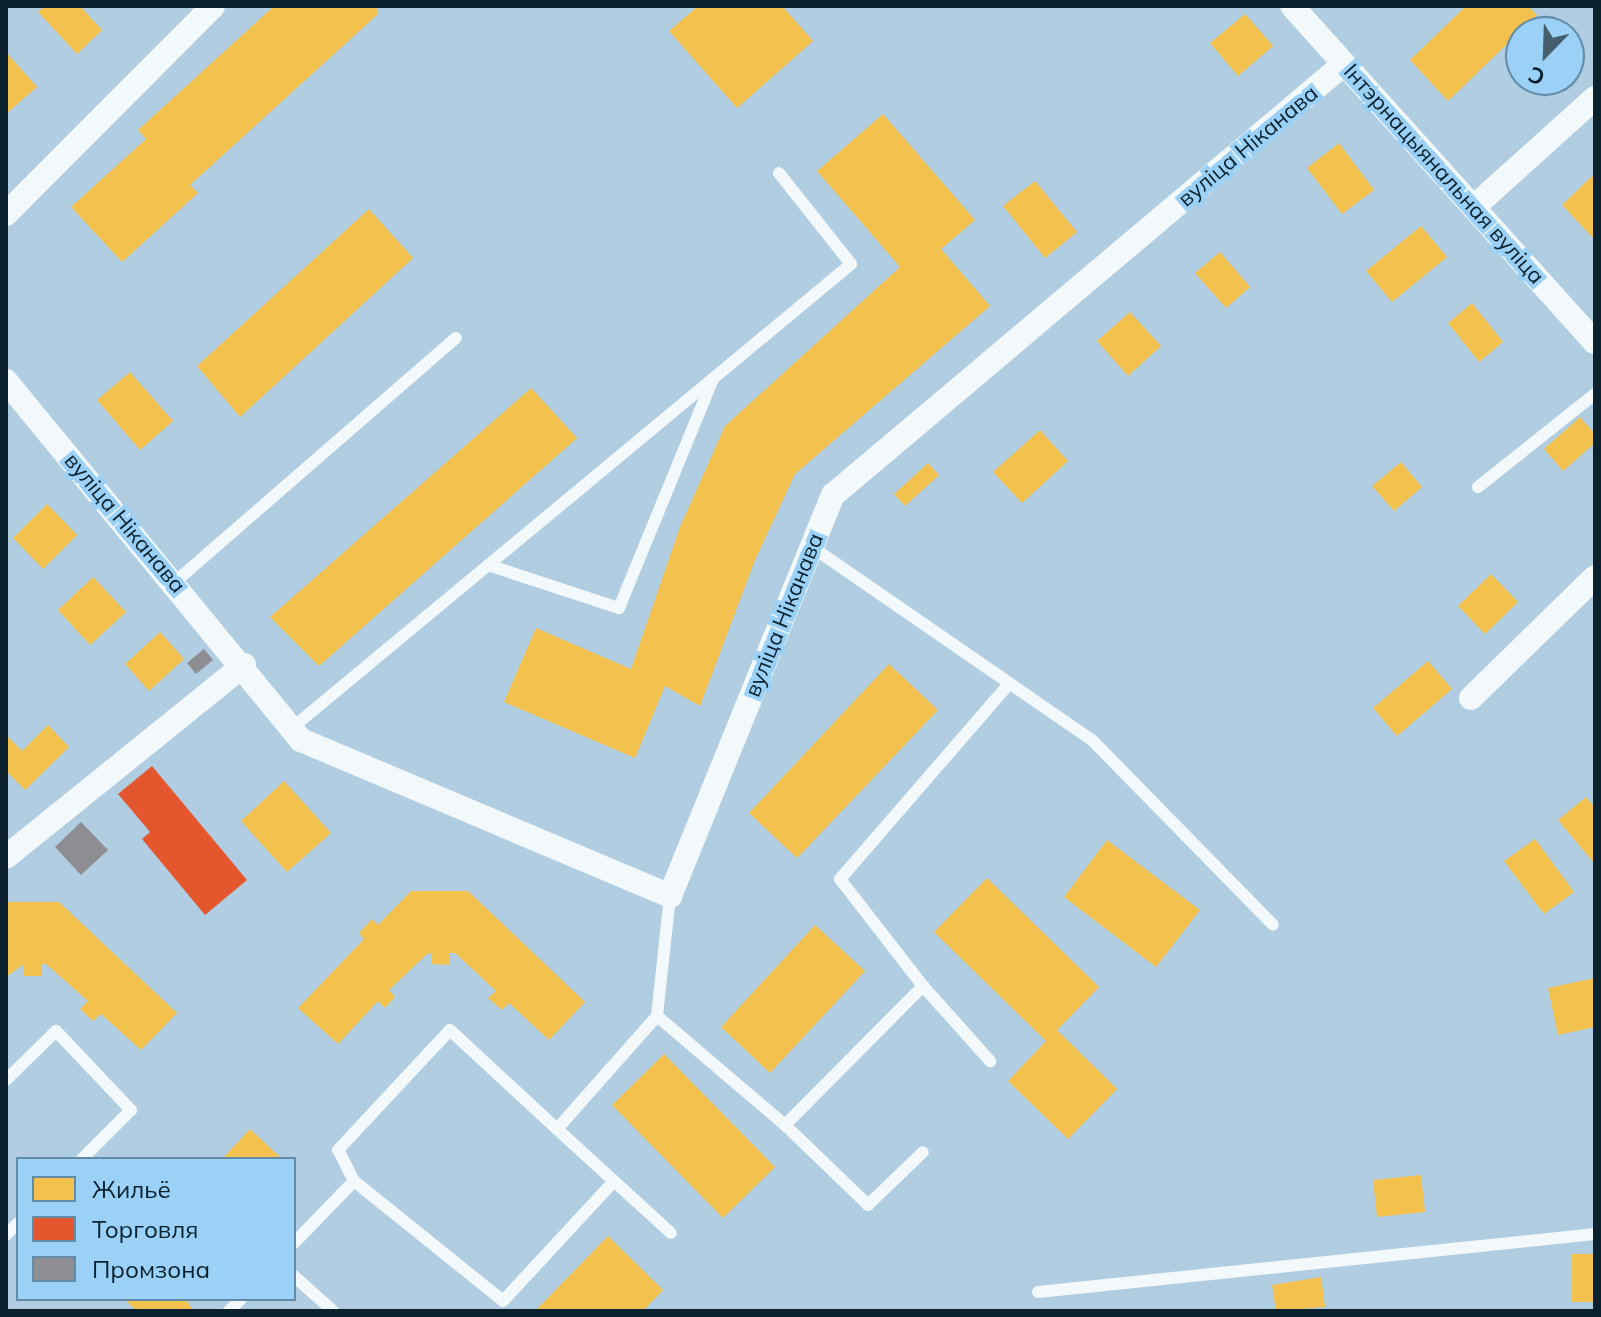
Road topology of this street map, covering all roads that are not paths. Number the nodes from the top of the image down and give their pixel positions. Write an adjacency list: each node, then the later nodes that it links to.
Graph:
1 (213, 6): 7 (street)
2 (1292, 6): 3 (street, Інтэрнацыянальная вуліца)
3 (1344, 64): 6 (street, Інтэрнацыянальная вуліца); 14 (street, вуліца Ніканава)
4 (1595, 98): 6 (street)
5 (779, 173): 10 (lane)
6 (1476, 205): 9 (street, Інтэрнацыянальная вуліца)
7 (6, 214)
8 (456, 338): 17 (lane)
9 (1595, 342)
10 (713, 378): 15 (lane); 15 (lane)
11 (6, 381): 17 (street, вуліца Ніканава)
12 (1595, 394): 13 (lane)
13 (1478, 487)
14 (812, 547): 19 (lane); 23 (street, вуліца Ніканава)
15 (488, 565): 21 (lane)
16 (1595, 577): 20 (street)
17 (175, 582): 18 (street, вуліца Ніканава)
18 (244, 665): 21 (street, вуліца Ніканава); 22 (street)
19 (1010, 683): 24 (lane); 25 (lane)
20 (1471, 698)
21 (292, 728): 23 (street, вуліца Ніканава)
22 (6, 857)
23 (670, 896): 26 (lane)
24 (1273, 925)
25 (923, 986): 27 (lane); 29 (lane)
26 (657, 1016): 29 (lane); 30 (lane)
27 (990, 1061)
28 (6, 1080): 32 (lane)
29 (785, 1125): 31 (lane)
30 (557, 1129): 33 (lane); 34 (lane)
31 (923, 1152)
32 (84, 1157)
33 (354, 1181): 34 (lane); 37 (lane)
34 (614, 1181): 35 (lane)
35 (671, 1233)
36 (1595, 1234): 39 (lane)
37 (296, 1241)
38 (296, 1278): 40 (lane)
39 (1038, 1292)
40 (333, 1311)

